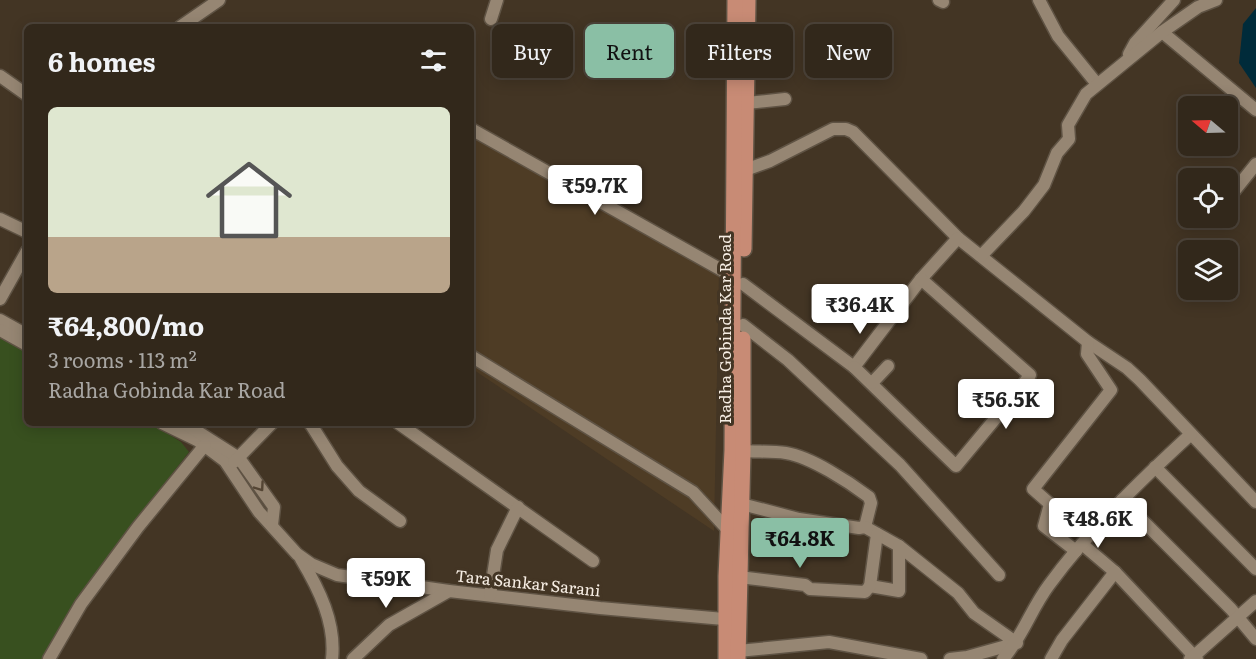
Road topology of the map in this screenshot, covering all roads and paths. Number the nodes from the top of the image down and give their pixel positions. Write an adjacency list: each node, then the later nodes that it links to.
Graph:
1 (219, 0): 9 (street)
2 (497, 0): 8 (street)
3 (735, 0): 20 (main road)
4 (748, 0): 16 (main road)
5 (1039, 0): 13 (street)
6 (1174, 0): 11 (street)
7 (1216, 0): 10 (street)
8 (491, 19)
9 (184, 24)
10 (1162, 32): 11 (street); 17 (street)
11 (1128, 58): 13 (street)
12 (0, 76): 14 (street)
13 (1097, 84): 25 (street)
14 (24, 93)
15 (785, 99): 16 (street)
16 (747, 103): 20 (main road)
17 (1256, 110)
18 (474, 131): 28 (street)
19 (1256, 164): 21 (street)
20 (739, 172): 24 (street); 28 (main road)
21 (1238, 186)
22 (0, 219): 23 (street)
23 (24, 231)
24 (958, 238): 25 (street); 27 (street)
25 (981, 256): 34 (street)
26 (24, 257): 29 (street)
27 (921, 279): 38 (street); 39 (street)
28 (738, 280): 31 (main road, Radha Gobinda Kar Road); 38 (street); 53 (main road)
29 (0, 299)
30 (0, 320): 33 (street)
31 (743, 325): 47 (main road, Radha Gobinda Kar Road); 66 (street)
32 (0, 330): 35 (street)
33 (24, 333)
34 (1088, 342): 45 (street); 61 (street)
35 (24, 343)
36 (474, 358): 58 (street)
37 (888, 366): 39 (street)
38 (854, 367): 39 (street)
39 (872, 383)
40 (168, 426): 46 (street, Tara Sankar Sarani)
41 (189, 426): 48 (street)
42 (269, 426): 48 (street)
43 (312, 426): 55 (street)
44 (402, 426): 54 (street)
45 (1191, 434): 49 (street); 52 (street)
46 (205, 446): 50 (street, Tara Sankar Sarani); 78 (street)
47 (743, 451): 53 (main road, Radha Gobinda Kar Road); 57 (street)
48 (239, 458): 50 (street); 56 (street, one-way to 56)
49 (1155, 467): 51 (street); 64 (street)
50 (229, 468): 56 (street, Tara Sankar Sarani)
51 (1122, 500): 61 (street); 72 (street)
52 (1256, 502)
53 (735, 503): 57 (street); 58 (main road)
54 (518, 507): 63 (street); 70 (street)
55 (400, 521)
56 (272, 525): 62 (street, Tara Sankar Sarani)
57 (865, 527): 59 (street)
58 (734, 531): 67 (main road); 73 (main road)
59 (877, 534): 60 (street); 68 (street)
60 (899, 546): 68 (street); 75 (street)
61 (1079, 547): 65 (street); 75 (street)
62 (297, 554): 69 (street, Tara Sankar Sarani); 79 (street)
63 (593, 561)
64 (1256, 569)
65 (1115, 572): 77 (street); 84 (street)
66 (999, 575)
67 (739, 577): 68 (street); 73 (main road)
68 (870, 586)
69 (449, 591): 70 (street, Tara Sankar Sarani); 80 (street)
70 (490, 595): 73 (street, Tara Sankar Sarani)
71 (1256, 601): 72 (street)
72 (1239, 618): 74 (street); 77 (street)
73 (732, 620): 76 (main road)
74 (1256, 639)
75 (1017, 643): 82 (street); 83 (street)
76 (730, 656): 81 (street)
77 (1194, 658)
78 (48, 659)
79 (332, 659)
80 (353, 659)
81 (921, 659)
82 (951, 659)
83 (1003, 659)
84 (1051, 659)

